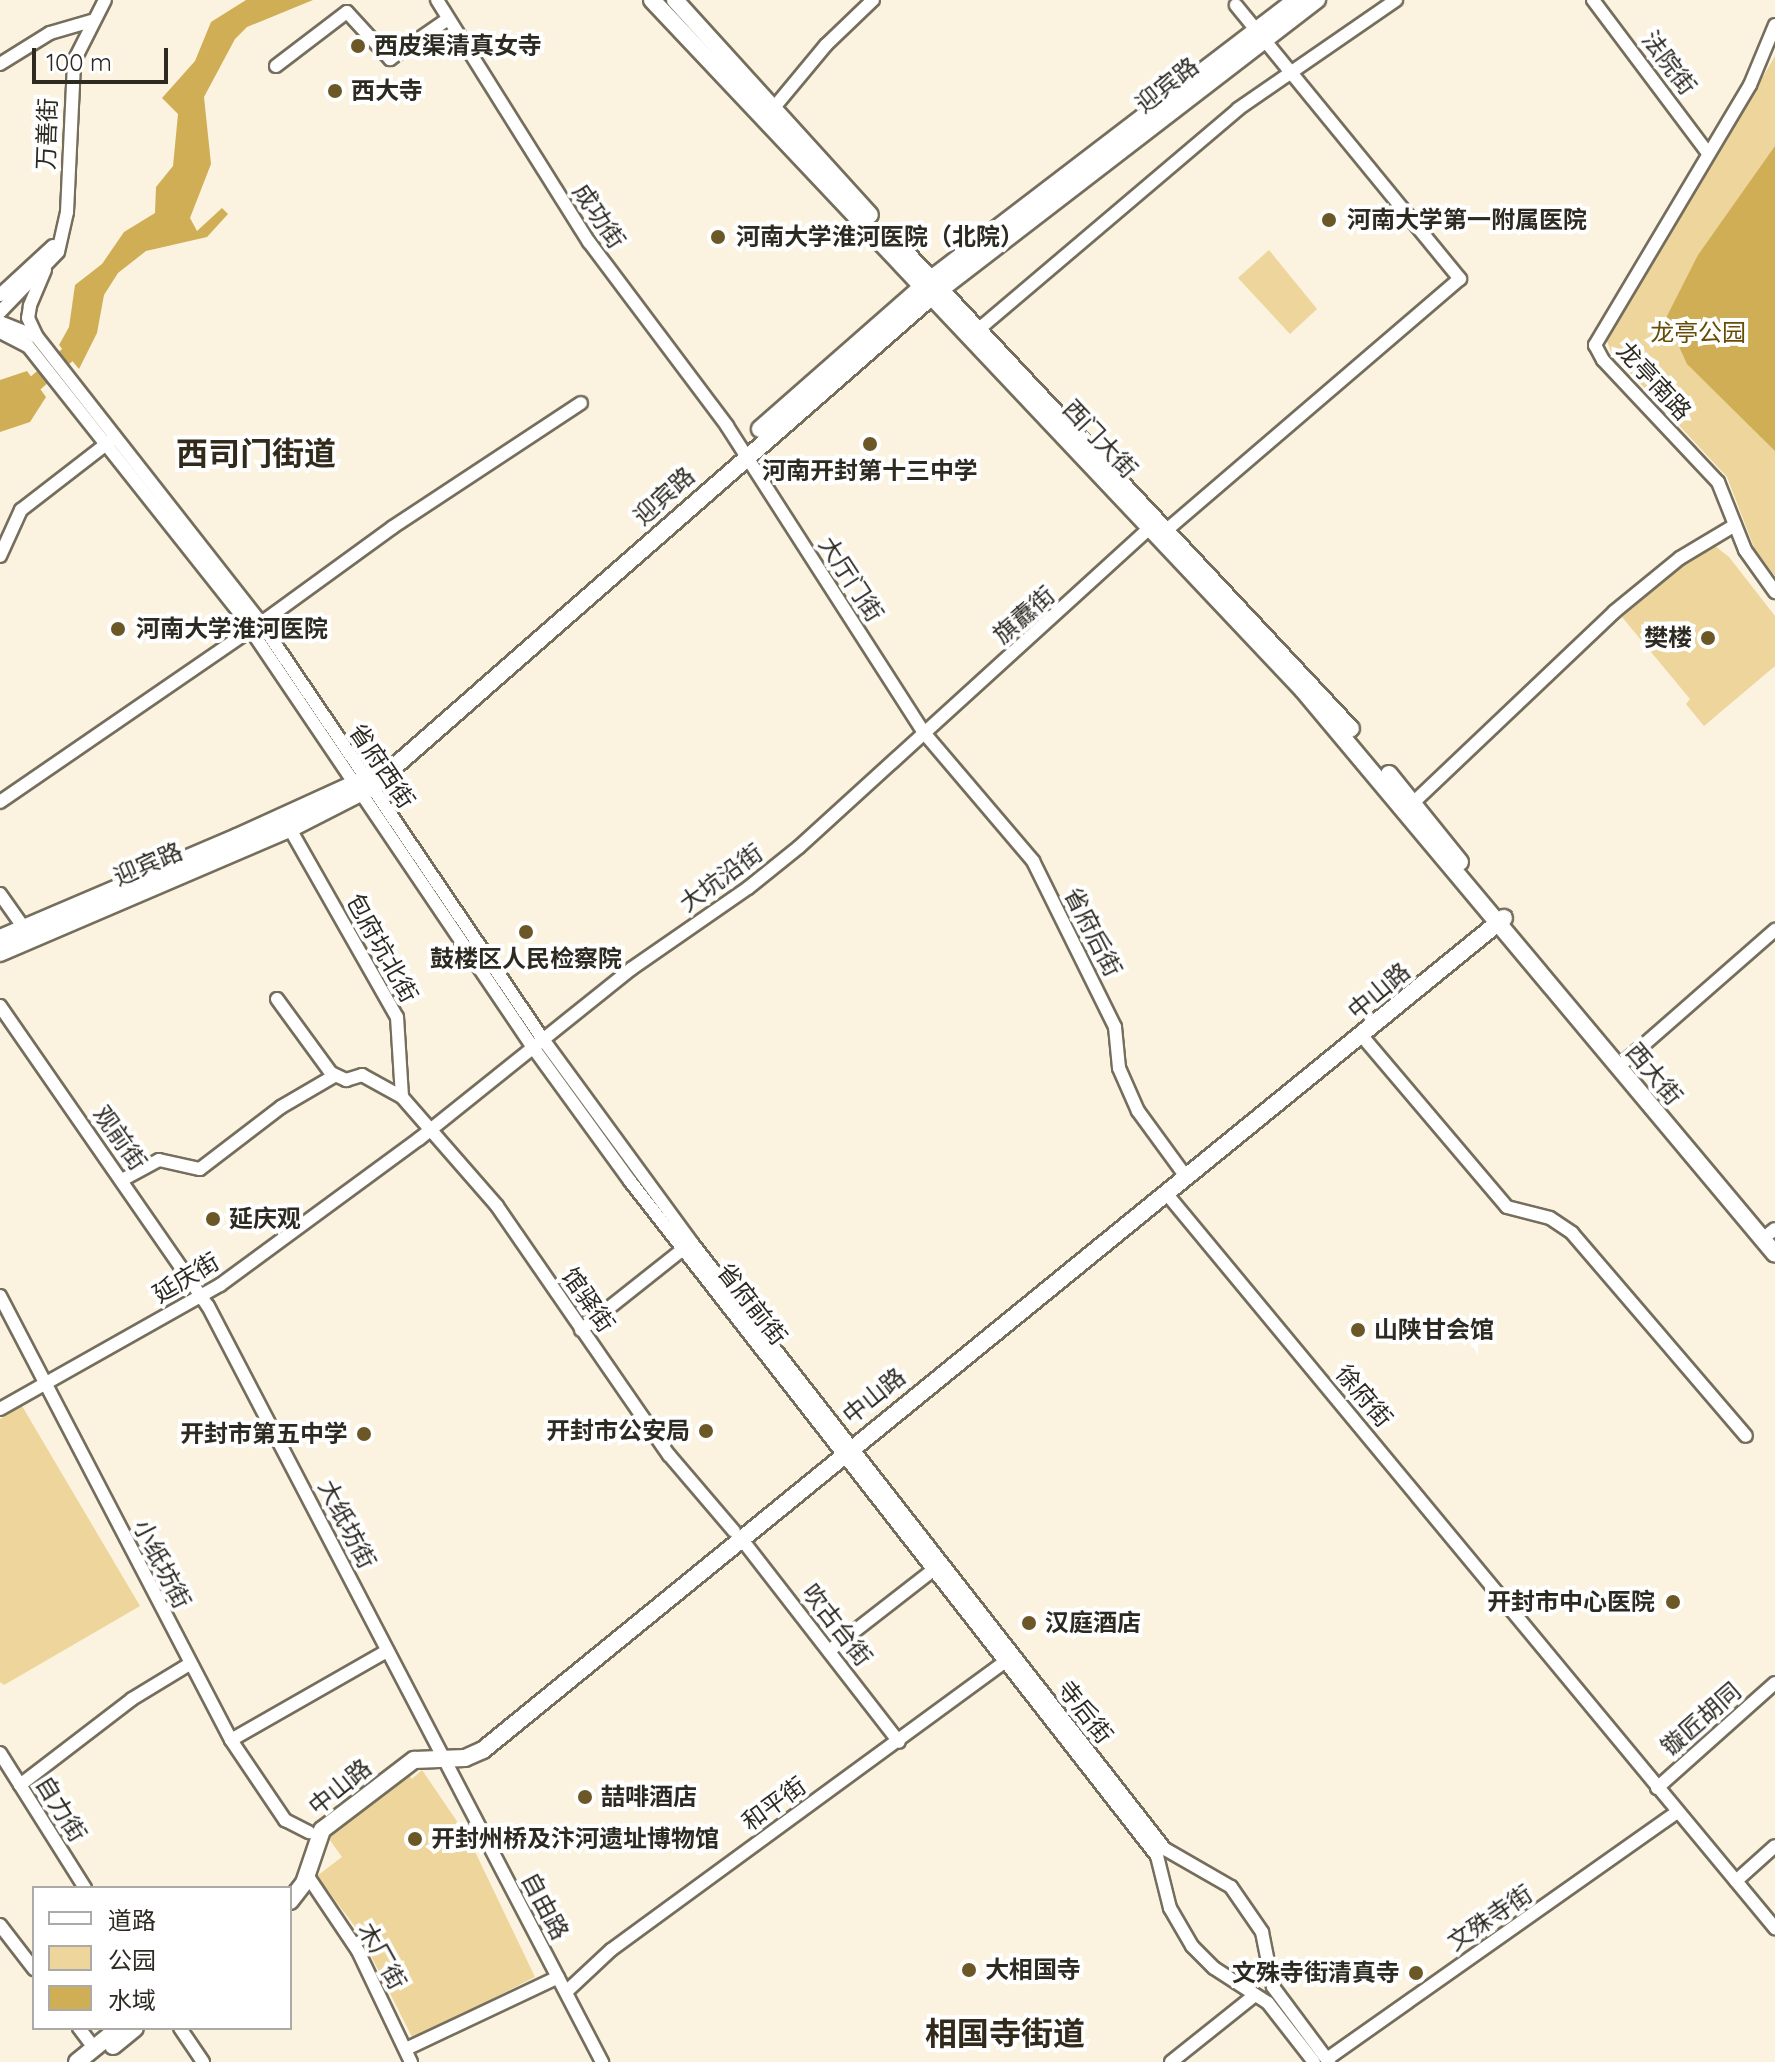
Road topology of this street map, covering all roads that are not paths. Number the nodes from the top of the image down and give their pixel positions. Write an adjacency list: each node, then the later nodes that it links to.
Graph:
1 (105, 0): 12 (street, 万善街)
2 (437, 0): 11 (street, 成功街)
3 (652, 0): 22 (main road, 西门大街)
4 (675, 0): 18 (main road, 西门大街)
5 (873, 0): 18 (street)
6 (1296, 0): 14 (main road, 迎宾路)
7 (1317, 0): 14 (main road, 迎宾路)
8 (1396, 0): 17 (street)
9 (1593, 0): 19 (street, 法院街)
10 (1236, 5): 14 (street)
11 (448, 19): 16 (street); 31 (street, 成功街)
12 (91, 21): 15 (street); 20 (street, 万善街)
13 (1775, 25): 19 (street)
14 (1262, 33): 17 (street); 22 (main road, 迎宾路)
15 (0, 64)
16 (276, 66)
17 (1294, 72): 26 (street); 34 (street)
18 (772, 110): 22 (main road, 西门大街)
19 (1708, 153): 32 (street, 龙亭南路)
20 (45, 264): 21 (street); 23 (street, 万善街); 28 (street)
21 (28, 288): 24 (street); 28 (street)
22 (932, 288): 26 (main road, 西门大街); 31 (main road, 迎宾路); 33 (main road, 西门大街)
23 (0, 295)
24 (0, 312)
25 (0, 322): 28 (street)
26 (979, 329): 34 (main road, 西门大街)
27 (0, 332): 28 (street)
28 (27, 338): 30 (street, 省府西街)
29 (581, 403): 37 (street)
30 (111, 440): 35 (street); 37 (street, 省府西街)
31 (743, 452): 38 (street, 大厅门街); 39 (main road, 迎宾路)
32 (1735, 525): 36 (street, 龙亭南路); 41 (street)
33 (1150, 528): 38 (street, 旗纛街); 44 (main road, 西门大街)
34 (1169, 528): 41 (main road, 西门大街)
35 (0, 556)
36 (1775, 592)
37 (256, 626): 39 (street, 省府西街); 40 (street)
38 (925, 734): 52 (street, 大坑沿街); 57 (street, 省府后街)
39 (362, 786): 42 (main road, 迎宾路); 45 (main road, 迎宾路); 52 (street, 省府西街)
40 (0, 802)
41 (1414, 802): 44 (main road, 西门大街)
42 (290, 829): 48 (main road, 迎宾路); 55 (street, 包府坑北街)
43 (0, 894): 45 (street)
44 (1498, 918): 51 (main road, 中山路); 53 (main road, 西大街); 57 (main road, 中山路); 63 (main road, 西大街)
45 (24, 928): 47 (main road, 迎宾路)
46 (1773, 935): 53 (street)
47 (0, 938)
48 (0, 953)
49 (277, 999): 54 (street)
50 (0, 1006): 59 (street, 观前街)
51 (1362, 1036): 60 (main road, 中山路); 69 (street)
52 (537, 1042): 56 (street, 延庆街); 58 (street, 省府西街)
53 (1624, 1062): 61 (main road, 西大街)
54 (334, 1076): 55 (street); 59 (street)
55 (402, 1097): 56 (street, 馆驿街)
56 (428, 1130): 65 (street, 延庆街); 66 (street, 馆驿街)
57 (1181, 1170): 70 (main road, 中山路)
58 (635, 1178): 62 (street, 省府前街); 70 (street, 省府前街)
59 (122, 1180): 65 (street, 观前街)
60 (1166, 1193): 70 (main road, 中山路); 83 (street, 徐府街)
61 (1773, 1234)
62 (682, 1250): 66 (street); 70 (street, 省府前街)
63 (1775, 1254)
64 (0, 1296): 67 (street, 小纸坊街)
65 (203, 1297): 67 (street, 延庆街); 73 (street, 大纸坊街)
66 (581, 1330): 71 (street, 馆驿街)
67 (45, 1381): 68 (street, 延庆街); 76 (street, 小纸坊街)
68 (0, 1409)
69 (1746, 1436)
70 (843, 1445): 71 (main road, 中山路); 72 (street, 寺后街); 75 (street, 寺后街)
71 (737, 1534): 74 (street, 吹古台街); 81 (main road, 中山路)
72 (933, 1570): 74 (street); 75 (street, 寺后街)
73 (387, 1651): 78 (street); 81 (street, 大纸坊街)
74 (829, 1651): 79 (street, 吹古台街)
75 (1008, 1659): 79 (street, 和平街); 97 (street, 寺后街); 104 (street, 寺后街)
76 (188, 1665): 78 (street, 小纸坊街); 82 (street)
77 (1775, 1683): 83 (street, 镟匠胡同)
78 (231, 1740): 85 (street, 小纸坊街)
79 (899, 1742): 96 (street, 和平街)
80 (0, 1753): 82 (street, 自力街)
81 (443, 1760): 85 (main road, 中山路); 87 (main road, 中山路); 95 (street, 自由路)
82 (20, 1785): 89 (street, 自力街)
83 (1657, 1788): 84 (street, 徐府街)
84 (1677, 1812): 88 (street, 徐府街); 104 (street, 文殊寺街)
85 (309, 1832): 90 (main road, 中山路)
86 (1775, 1846): 88 (street)
87 (307, 1875): 91 (main road, 中山路); 103 (street, 木厂街)
88 (1736, 1881): 93 (street, 徐府街)
89 (84, 1886)
90 (291, 1886)
91 (292, 1898)
92 (0, 1925): 94 (street)
93 (1775, 1928)
94 (32, 1966)
95 (558, 1977): 96 (street, 自由路); 103 (street)
96 (566, 1992): 107 (street, 自由路)
97 (1255, 1995): 104 (street, 寺后街); 108 (street)
98 (80, 2030): 102 (street)
99 (117, 2030): 102 (main road)
100 (132, 2030): 102 (main road)
101 (181, 2030): 106 (street)
102 (94, 2055): 105 (main road)
103 (409, 2056)
104 (1323, 2061)
105 (77, 2062)
106 (203, 2062)
107 (602, 2062)
108 (1171, 2062)

